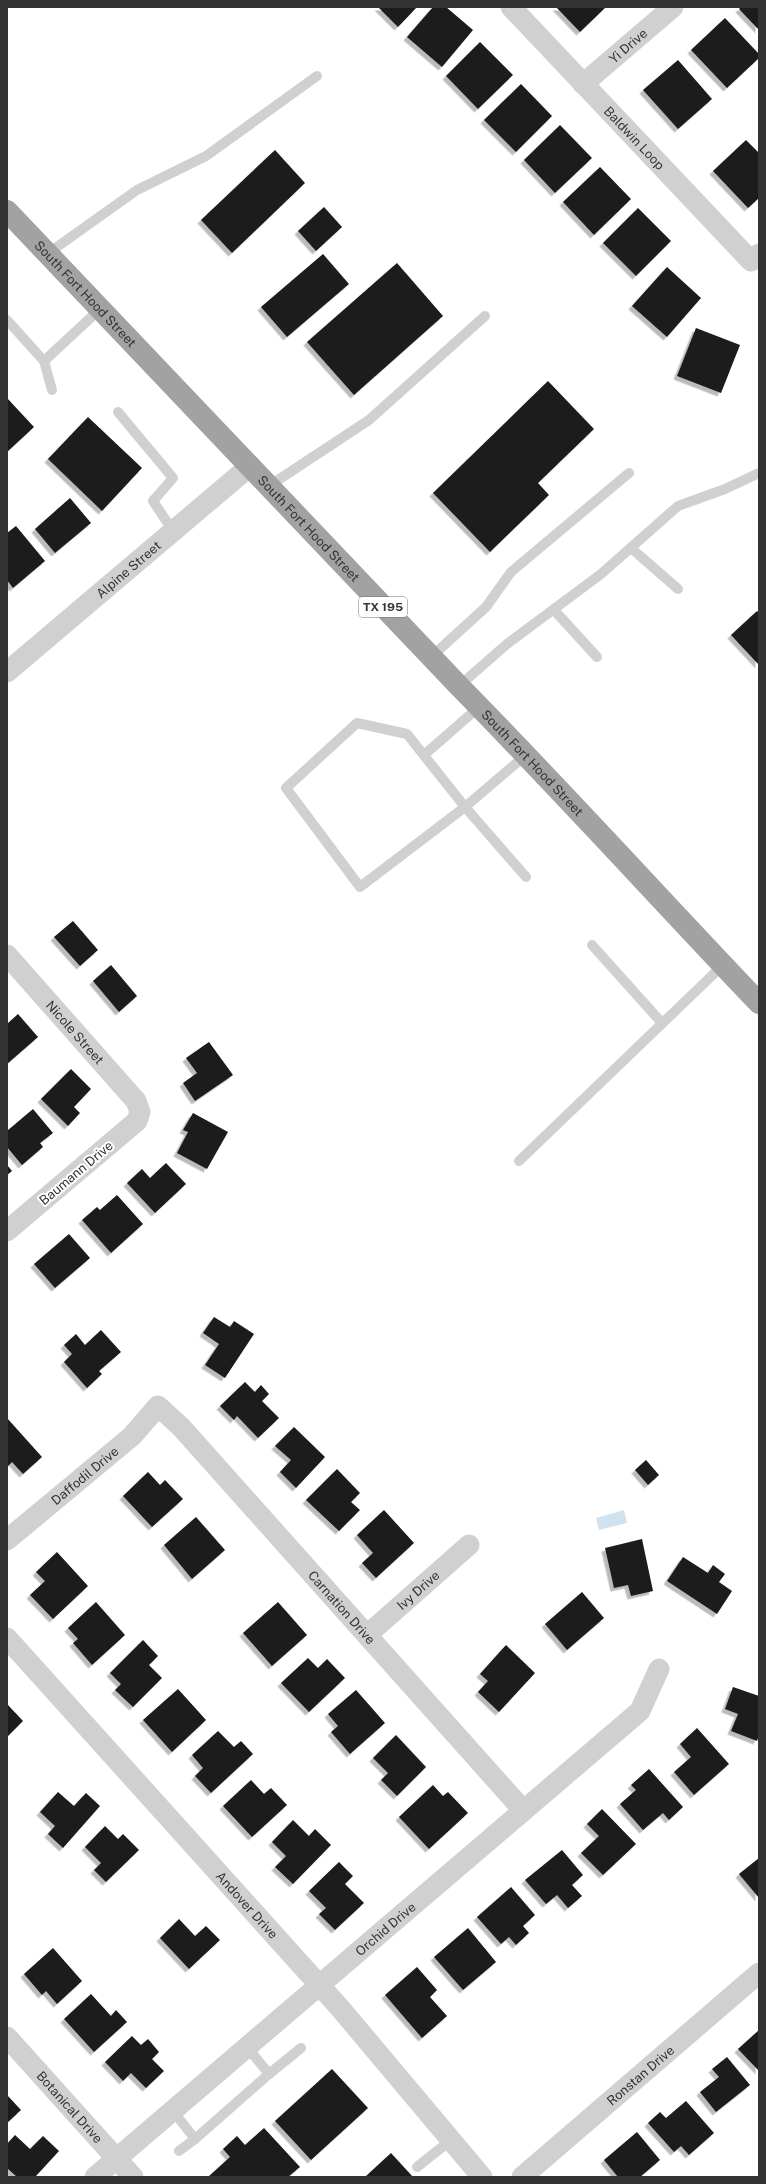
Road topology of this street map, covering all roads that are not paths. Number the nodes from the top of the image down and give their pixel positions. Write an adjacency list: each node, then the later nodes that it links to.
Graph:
1 (511, 7): 4 (street, Baldwin Loop)
2 (673, 7): 4 (street, Yi Drive)
3 (317, 76): 6 (lane)
4 (583, 84): 7 (street, Baldwin Loop)
5 (8, 213): 6 (highway, South Fort Hood Street / TX 195)
6 (47, 254): 8 (highway, South Fort Hood Street / TX 195)
7 (759, 254)
8 (100, 309): 11 (lane); 14 (highway, South Fort Hood Street / TX 195)
9 (485, 316): 17 (lane)
10 (7, 320): 11 (lane)
11 (44, 361): 12 (lane)
12 (52, 390)
13 (118, 412): 18 (lane)
14 (250, 466): 17 (highway, South Fort Hood Street / TX 195); 18 (street, Alpine Street)
15 (629, 473): 22 (lane)
16 (759, 473): 19 (lane)
17 (269, 486): 22 (highway, South Fort Hood Street / TX 195)
18 (173, 531): 24 (street, Alpine Street)
19 (631, 548): 20 (lane); 21 (lane)
20 (678, 589)
21 (554, 610): 23 (lane); 25 (lane)
22 (431, 657): 25 (highway, South Fort Hood Street / TX 195)
23 (597, 657)
24 (7, 672)
25 (459, 686): 26 (highway, South Fort Hood Street / TX 195)
26 (479, 707): 27 (highway, South Fort Hood Street / TX 195); 28 (lane)
27 (527, 754): 29 (lane); 33 (highway, South Fort Hood Street / TX 195)
28 (424, 755): 29 (lane); 29 (lane)
29 (465, 807): 30 (lane)
30 (526, 877)
31 (592, 945): 35 (lane)
32 (8, 956): 36 (street, Nicole Street)
33 (723, 965): 34 (highway, South Fort Hood Street / TX 195); 35 (lane)
34 (759, 1003)
35 (662, 1023): 37 (lane)
36 (140, 1112): 38 (street, Baumann Drive)
37 (519, 1161)
38 (7, 1231)
39 (158, 1406): 40 (street, Daffodil Drive); 42 (street, Carnation Drive)
40 (7, 1540)
41 (469, 1545): 42 (street, Ivy Drive)
42 (367, 1635): 45 (street, Carnation Drive)
43 (7, 1638): 47 (street, Andover Drive)
44 (659, 1669): 45 (street, Orchid Drive)
45 (523, 1810): 47 (street, Orchid Drive)
46 (759, 1973): 61 (street, Ronstan Drive)
47 (319, 1986): 49 (street, Orchid Drive); 54 (street, Andover Drive)
48 (7, 2037): 56 (street, Botanical Drive)
49 (247, 2048): 51 (lane); 52 (street, Orchid Drive)
50 (301, 2048): 51 (lane)
51 (269, 2074): 53 (lane)
52 (173, 2111): 53 (lane); 56 (street, Orchid Drive)
53 (195, 2139): 55 (lane)
54 (450, 2140): 57 (lane); 60 (street, Andover Drive)
55 (179, 2151)
56 (117, 2159): 58 (street, Orchid Drive); 59 (street, Botanical Drive)
57 (416, 2167)
58 (95, 2177)
59 (133, 2177)
60 (482, 2177)
61 (522, 2177)

